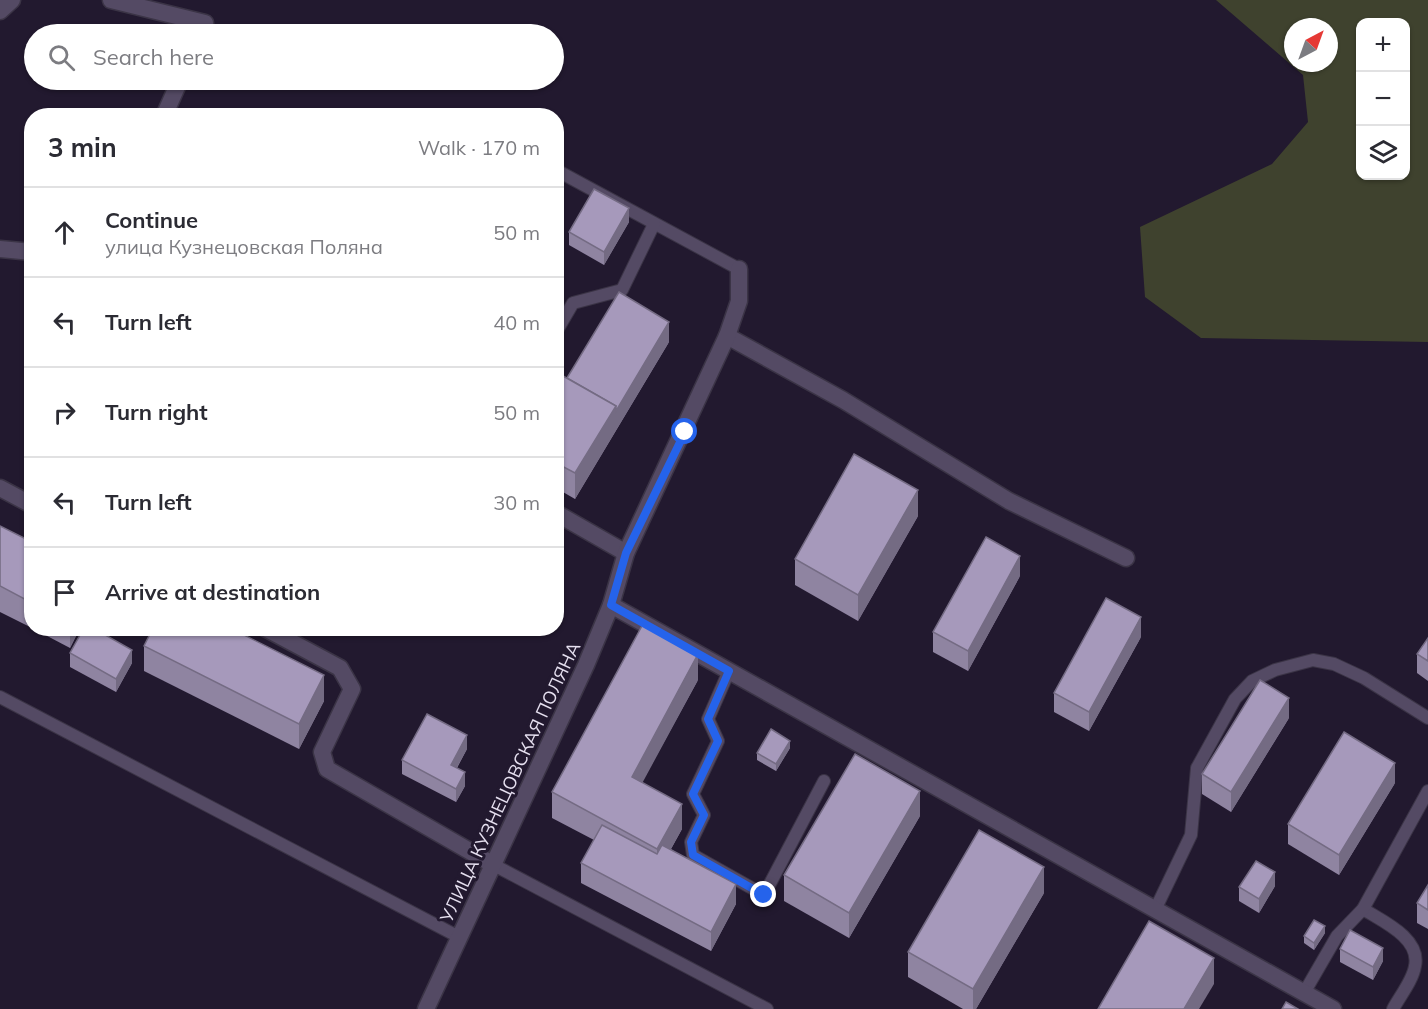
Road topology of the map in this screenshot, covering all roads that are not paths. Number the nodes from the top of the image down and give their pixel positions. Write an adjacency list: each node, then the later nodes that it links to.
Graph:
1 (12, 0): 3 (street)
2 (111, 0): 4 (street)
3 (0, 11)
4 (204, 24)
5 (176, 90): 6 (street)
6 (168, 108)
7 (564, 174): 8 (lane)
8 (654, 224): 11 (lane); 12 (lane)
9 (0, 249): 10 (street)
10 (24, 251)
11 (739, 269): 13 (street, УЛИЦА КУЗНЕЦОВСКАЯ ПОЛЯНА)
12 (564, 318)
13 (727, 336): 17 (street, УЛИЦА КУЗНЕЦОВСКАЯ ПОЛЯНА); 18 (street)
14 (0, 488): 15 (street)
15 (24, 501)
16 (564, 518): 17 (street)
17 (626, 553): 19 (street, УЛИЦА КУЗНЕЦОВСКАЯ ПОЛЯНА)
18 (1126, 558)
19 (611, 605): 21 (street); 26 (street, УЛИЦА КУЗНЕЦОВСКАЯ ПОЛЯНА)
20 (281, 636): 26 (street)
21 (729, 671): 24 (lane); 28 (street)
22 (0, 698): 29 (lane)
23 (1428, 718): 28 (lane)
24 (824, 781)
25 (1428, 791): 27 (lane)
26 (492, 864): 29 (street, УЛИЦА КУЗНЕЦОВСКАЯ ПОЛЯНА); 32 (lane)
27 (1363, 909): 30 (lane); 34 (lane)
28 (1155, 910): 30 (street)
29 (459, 936): 31 (street, УЛИЦА КУЗНЕЦОВСКАЯ ПОЛЯНА)
30 (1304, 993): 33 (street)
31 (426, 1009)
32 (767, 1009)
33 (1333, 1009)
34 (1393, 1009)

